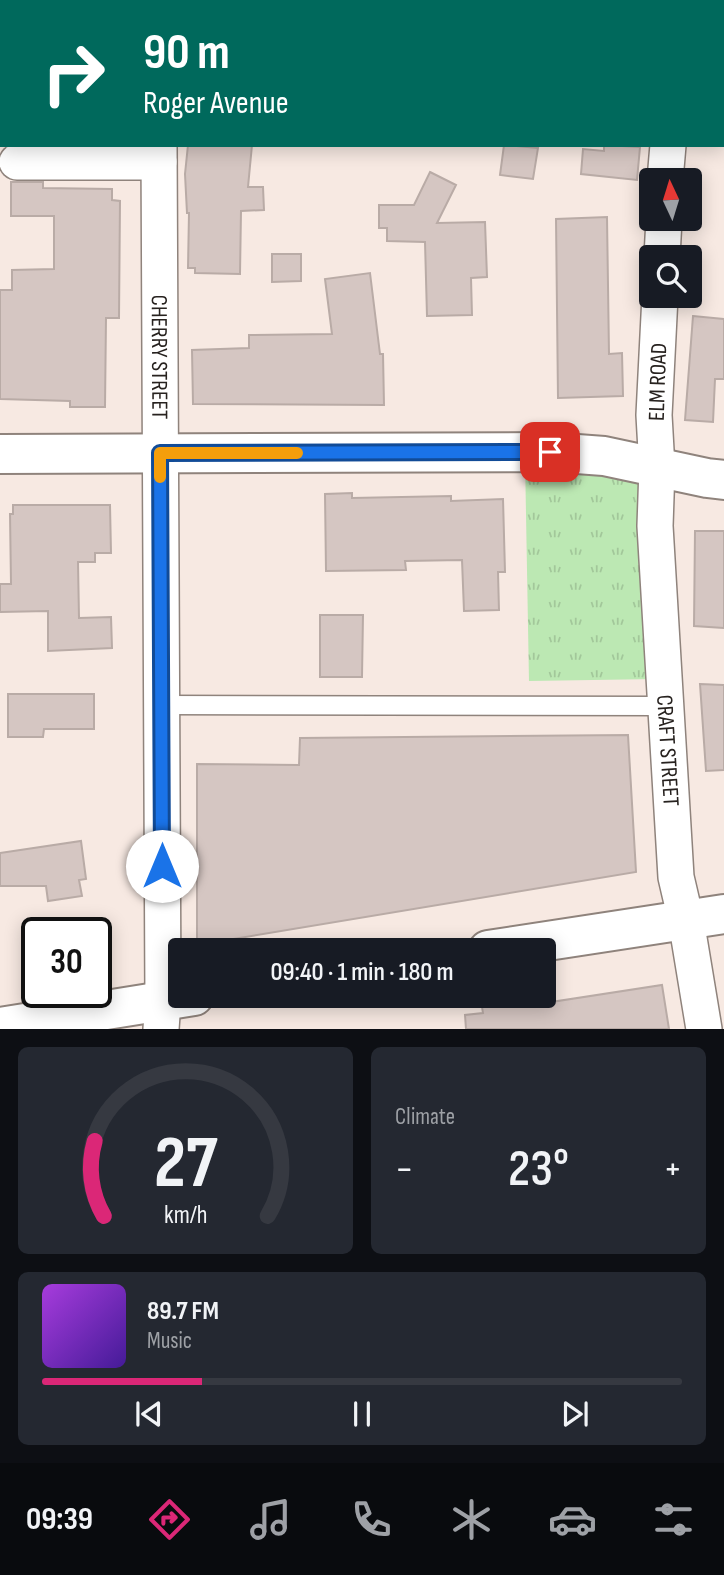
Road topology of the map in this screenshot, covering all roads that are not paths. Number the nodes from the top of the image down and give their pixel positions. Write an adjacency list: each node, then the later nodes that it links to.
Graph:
1 (668, 147): 4 (street)
2 (159, 153): 3 (street); 6 (street, CHERRY STREET)
3 (17, 162)
4 (667, 168)
5 (659, 308): 8 (street, ELM ROAD)
6 (160, 453): 7 (street); 8 (street); 10 (street, CHERRY STREET)
7 (0, 454)
8 (657, 468): 9 (street); 11 (street, CRAFT STREET)
9 (724, 480)
10 (162, 705): 11 (lane); 14 (street, CHERRY STREET)
11 (666, 706): 13 (street, CRAFT STREET)
12 (724, 914): 13 (street)
13 (686, 919): 15 (street); 18 (street, CRAFT STREET)
14 (170, 938)
15 (556, 939)
16 (173, 1008): 17 (street)
17 (0, 1027)
18 (704, 1029)

